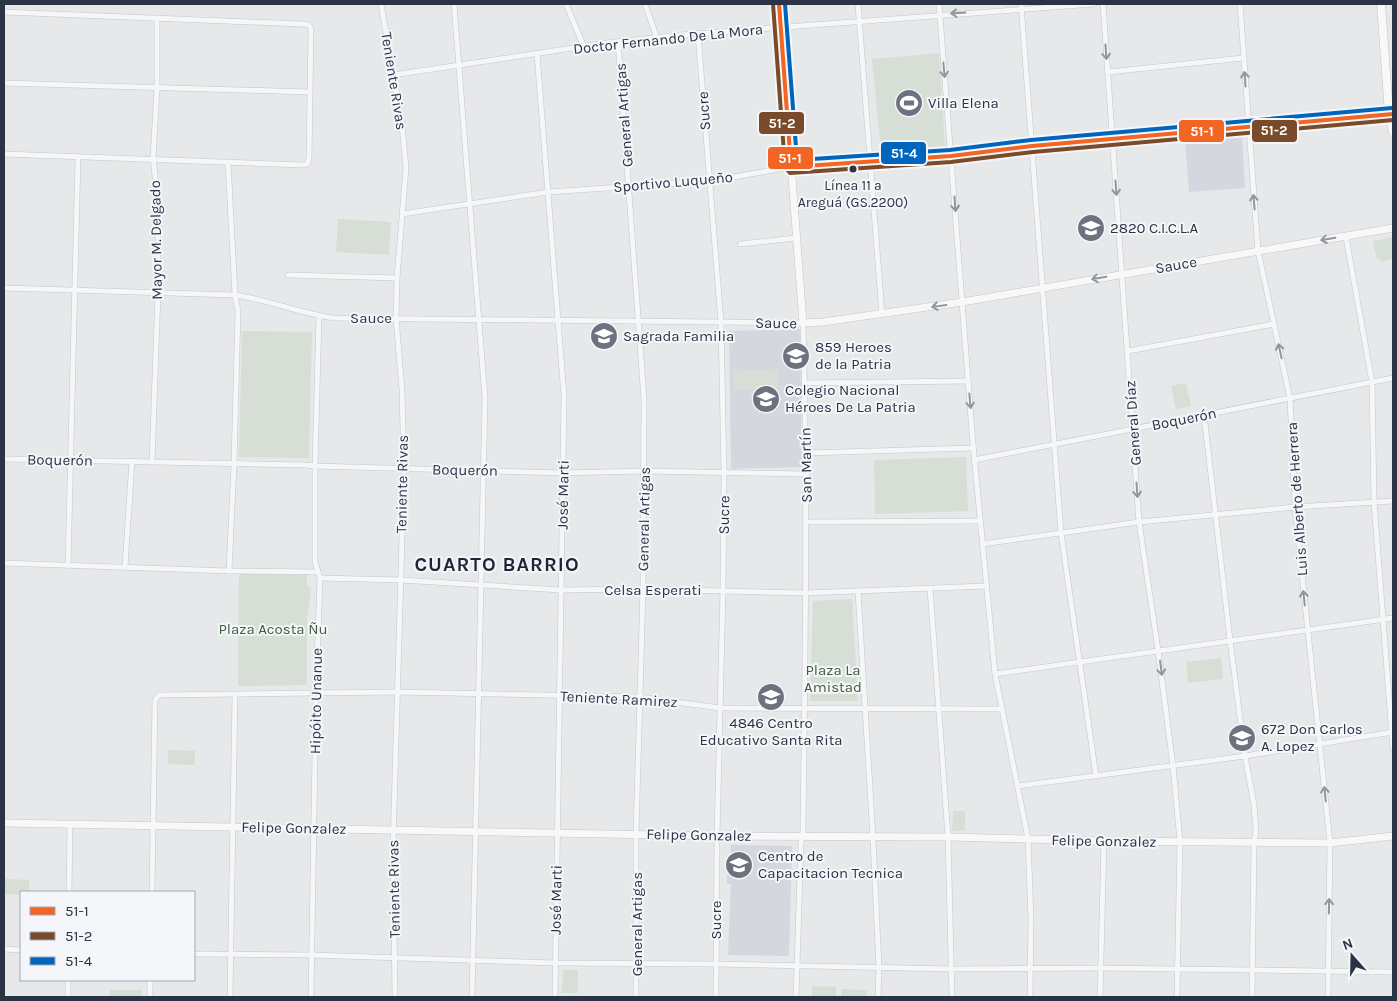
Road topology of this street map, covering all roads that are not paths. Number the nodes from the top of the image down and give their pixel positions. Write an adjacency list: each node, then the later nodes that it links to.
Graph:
1 (381, 4): 26 (street, Teniente Rivas)
2 (454, 4): 24 (street)
3 (566, 4): 21 (street)
4 (645, 4): 19 (street)
5 (779, 4): 17 (street, San Martín)
6 (858, 4): 16 (street)
7 (939, 4): 14 (street)
8 (1094, 4): 12 (street, Doctor Fernando De La Mora)
9 (1102, 4): 25 (street, General Díaz, one-way to 25)
10 (1240, 4): 23 (street, Luis Alberto de Herrera)
11 (1381, 4): 30 (main road)
12 (1021, 6): 14 (street, Doctor Fernando De La Mora, one-way to 14); 34 (street)
13 (4, 12): 15 (street)
14 (940, 15): 16 (street, Doctor Fernando De La Mora); 36 (street, one-way to 36)
15 (157, 18): 28 (street, Mayor M. Delgado); 29 (street)
16 (859, 22): 17 (street, Doctor Fernando De La Mora); 40 (street)
17 (781, 27): 18 (street, Doctor Fernando De La Mora); 41 (street, San Martín)
18 (698, 34): 19 (street, Doctor Fernando De La Mora); 42 (street, Sucre)
19 (657, 38): 20 (street, Doctor Fernando De La Mora)
20 (618, 42): 21 (street, Doctor Fernando De La Mora); 43 (street, General Artigas)
21 (584, 46): 22 (street, Doctor Fernando De La Mora)
22 (537, 54): 24 (street, Doctor Fernando De La Mora); 44 (street, José Marti)
23 (1244, 58): 25 (street); 31 (street, Luis Alberto de Herrera, one-way to 23)
24 (459, 66): 26 (street, Doctor Fernando De La Mora); 45 (street)
25 (1108, 72): 33 (street, General Díaz)
26 (393, 75): 46 (street, Teniente Rivas)
27 (4, 83): 28 (street)
28 (157, 88): 29 (street); 38 (street, Mayor M. Delgado)
29 (310, 92): 39 (street)
30 (1391, 114): 31 (street, Sportivo Luqueño); 32 (main road)
31 (1248, 128): 33 (street, Sportivo Luqueño); 51 (street, Luis Alberto de Herrera, one-way to 31)
32 (1393, 132)
33 (1113, 140): 34 (street, Sportivo Luqueño); 52 (street, General Díaz, one-way to 52)
34 (1032, 146): 36 (street, Sportivo Luqueño); 56 (street)
35 (4, 154): 37 (street)
36 (951, 156): 40 (street, Sportivo Luqueño); 60 (street, one-way to 60)
37 (78, 157): 38 (street); 57 (street)
38 (153, 158): 39 (street); 58 (street, Mayor M. Delgado)
39 (228, 162): 59 (street)
40 (869, 162): 41 (street, Sportivo Luqueño); 61 (street)
41 (790, 167): 42 (street, Sportivo Luqueño); 49 (street, San Martín)
42 (710, 181): 43 (street, Sportivo Luqueño); 67 (street, Sucre)
43 (629, 187): 44 (street, Sportivo Luqueño); 66 (street, General Artigas)
44 (548, 192): 45 (street, Sportivo Luqueño); 65 (street, José Marti)
45 (470, 205): 46 (street, Sportivo Luqueño); 64 (street)
46 (402, 214): 54 (street, Teniente Rivas)
47 (1393, 228): 48 (street, Sauce)
48 (1346, 236): 51 (street, Sauce, one-way to 51); 73 (street)
49 (796, 238): 50 (street); 68 (street, San Martín)
50 (740, 244)
51 (1258, 250): 52 (street, Sauce); 69 (street, Luis Alberto de Herrera)
52 (1122, 274): 56 (street, Sauce, one-way to 56); 70 (street, General Díaz)
53 (288, 275): 54 (street)
54 (397, 278): 63 (street, Teniente Rivas)
55 (4, 288): 57 (street, Sauce)
56 (1043, 288): 60 (street, Sauce); 78 (street)
57 (75, 289): 58 (street, Sauce); 82 (street)
58 (158, 292): 59 (street, Sauce); 85 (street, Mayor M. Delgado)
59 (235, 295): 62 (street, Sauce); 86 (street)
60 (962, 302): 61 (street, Sauce, one-way to 61); 72 (street)
61 (882, 314): 68 (street, Sauce)
62 (319, 316): 63 (street, Sauce); 87 (street, Hipóito Unanue)
63 (396, 318): 64 (street, Sauce); 88 (street, Teniente Rivas)
64 (478, 318): 65 (street, Sauce); 89 (street)
65 (558, 319): 66 (street, Sauce); 92 (street, José Marti)
66 (640, 320): 67 (street, Sauce); 90 (street, General Artigas)
67 (721, 322): 68 (street, Sauce); 91 (street, Sucre)
68 (803, 323): 74 (street, San Martín)
69 (1274, 324): 70 (street); 75 (street, Luis Alberto de Herrera, one-way to 69)
70 (1128, 351): 77 (street, General Díaz)
71 (1393, 378): 73 (street, Boquerón)
72 (968, 380): 74 (street); 79 (street, one-way to 79)
73 (1372, 382): 75 (street, Boquerón); 95 (street)
74 (805, 383): 80 (street, San Martín)
75 (1290, 398): 76 (street, Boquerón); 96 (street, Luis Alberto de Herrera)
76 (1204, 415): 77 (street, Boquerón); 97 (street)
77 (1133, 429): 78 (street, Boquerón); 100 (street, General Díaz, one-way to 100)
78 (1054, 444): 83 (street, Boquerón); 101 (street)
79 (973, 446): 80 (street); 83 (street)
80 (806, 453): 93 (street, San Martín)
81 (4, 459): 82 (street, Boquerón)
82 (70, 460): 84 (street, Boquerón); 104 (street)
83 (974, 460): 98 (street)
84 (132, 462): 85 (street, Boquerón); 105 (street)
85 (152, 462): 86 (street, Boquerón)
86 (234, 464): 87 (street, Boquerón); 106 (street)
87 (315, 466): 88 (street, Boquerón); 107 (street, Hipóito Unanue)
88 (404, 469): 89 (street, Boquerón); 108 (street, Teniente Rivas)
89 (483, 470): 92 (street, Boquerón); 109 (street)
90 (644, 471): 91 (street, Boquerón); 92 (street, Boquerón); 112 (street, General Artigas)
91 (724, 472): 93 (street, Boquerón); 114 (street, Sucre)
92 (563, 473): 113 (street, José Marti)
93 (807, 474): 99 (street, San Martín)
94 (1393, 501): 95 (street)
95 (1374, 502): 96 (street); 118 (street)
96 (1295, 507): 97 (street); 119 (street, Luis Alberto de Herrera, one-way to 96)
97 (1215, 514): 100 (street); 120 (street)
98 (980, 521): 99 (street); 102 (street)
99 (806, 522): 116 (street, San Martín)
100 (1139, 522): 101 (street); 121 (street, General Díaz)
101 (1061, 533): 102 (street); 122 (street)
102 (982, 544): 110 (street)
103 (4, 563): 104 (street)
104 (68, 565): 105 (street)
105 (125, 566): 106 (street)
106 (227, 571): 107 (street, Celsa Esperati)
107 (319, 575): 108 (street, Celsa Esperati); 125 (street, Hipóito Unanue)
108 (401, 580): 109 (street, Celsa Esperati); 124 (street, Teniente Rivas)
109 (481, 586): 113 (street, Celsa Esperati); 126 (street)
110 (986, 586): 111 (street, Celsa Esperati); 123 (street)
111 (930, 588): 115 (street, Celsa Esperati); 133 (street)
112 (643, 589): 113 (street, Celsa Esperati); 114 (street, Celsa Esperati); 129 (street, General Artigas)
113 (561, 590): 128 (street, José Marti)
114 (723, 590): 116 (street, Celsa Esperati); 130 (street, Sucre)
115 (858, 591): 116 (street, Celsa Esperati); 132 (street)
116 (806, 592): 131 (street, San Martín)
117 (1393, 618): 118 (street)
118 (1384, 619): 119 (street); 135 (street)
119 (1308, 630): 120 (street); 136 (street, Luis Alberto de Herrera)
120 (1230, 640): 121 (street); 138 (street)
121 (1158, 650): 122 (street); 139 (street, General Díaz, one-way to 139)
122 (1080, 661): 123 (street); 140 (street)
123 (995, 674): 134 (street)
124 (398, 692): 125 (street, Teniente Ramirez); 126 (street, Teniente Ramirez); 147 (street, Teniente Rivas)
125 (316, 694): 127 (street, Teniente Ramirez); 146 (street, Hipóito Unanue)
126 (477, 694): 128 (street, Teniente Ramirez); 148 (street)
127 (235, 695): 144 (street, Teniente Ramirez); 145 (street)
128 (560, 696): 129 (street, Teniente Ramirez); 149 (street, José Marti)
129 (639, 697): 130 (street, Teniente Ramirez); 150 (street, General Artigas)
130 (720, 708): 131 (street, Teniente Ramirez); 151 (street, Sucre)
131 (804, 708): 132 (street, Teniente Ramirez); 152 (street, San Martín)
132 (865, 708): 133 (street, Teniente Ramirez); 155 (street)
133 (939, 709): 134 (street, Teniente Ramirez); 154 (street)
134 (1002, 709): 141 (street)
135 (1392, 732): 136 (street); 137 (street)
136 (1320, 743): 138 (street); 160 (street, Luis Alberto de Herrera, one-way to 136)
137 (1393, 749)
138 (1245, 756): 139 (street); 159 (street)
139 (1173, 766): 140 (street); 158 (street, General Díaz)
140 (1096, 776): 141 (street)
141 (1018, 786): 156 (street)
142 (4, 823): 143 (street, Felipe Gonzalez)
143 (70, 824): 144 (street, Felipe Gonzalez); 161 (street)
144 (154, 825): 145 (street, Felipe Gonzalez); 162 (street)
145 (233, 826): 146 (street, Felipe Gonzalez); 166 (street)
146 (314, 828): 147 (street, Felipe Gonzalez); 167 (street, Hipóito Unanue)
147 (394, 830): 148 (street, Felipe Gonzalez); 168 (street, Teniente Rivas)
148 (474, 831): 149 (street, Felipe Gonzalez); 169 (street)
149 (558, 833): 150 (street, Felipe Gonzalez); 170 (street, José Marti)
150 (636, 834): 151 (street, Felipe Gonzalez); 171 (street, General Artigas)
151 (717, 836): 152 (street, Felipe Gonzalez); 172 (street, Sucre)
152 (802, 836): 155 (street, Felipe Gonzalez); 173 (street, San Martín)
153 (1393, 836): 160 (street, Felipe Gonzalez)
154 (948, 837): 155 (street, Felipe Gonzalez); 156 (street, Felipe Gonzalez); 177 (street)
155 (873, 838): 174 (street)
156 (1028, 839): 157 (street, Felipe Gonzalez); 175 (street)
157 (1104, 841): 158 (street, Felipe Gonzalez); 176 (street)
158 (1180, 841): 159 (street, Felipe Gonzalez); 178 (street, General Díaz)
159 (1254, 842): 160 (street, Felipe Gonzalez); 179 (street)
160 (1330, 842): 180 (street, Luis Alberto de Herrera, one-way to 160)
161 (69, 891)
162 (152, 891)
163 (4, 949): 164 (street)
164 (20, 950)
165 (195, 954): 166 (street)
166 (230, 954): 167 (street); 186 (street)
167 (311, 955): 168 (street); 187 (street, Hipóito Unanue)
168 (395, 959): 169 (street); 188 (street, Teniente Rivas)
169 (472, 959): 170 (street); 189 (street)
170 (555, 963): 171 (street); 190 (street, José Marti)
171 (637, 964): 172 (street); 191 (street, General Artigas)
172 (716, 964): 173 (street); 192 (street, Sucre)
173 (796, 966): 174 (street); 193 (street, San Martín)
174 (879, 968): 177 (street); 194 (street)
175 (1030, 968): 176 (street); 177 (street); 196 (street)
176 (1100, 968): 178 (street); 197 (street)
177 (952, 969): 195 (street)
178 (1177, 969): 179 (street); 198 (street, General Díaz)
179 (1252, 970): 180 (street); 199 (street)
180 (1328, 972): 181 (street); 200 (street, Luis Alberto de Herrera)
181 (1393, 972)
182 (68, 981): 184 (street)
183 (150, 981): 185 (street)
184 (68, 997)
185 (150, 997)
186 (230, 997)
187 (311, 997)
188 (394, 997)
189 (472, 997)
190 (555, 997)
191 (636, 997)
192 (716, 997)
193 (796, 997)
194 (878, 997)
195 (952, 997)
196 (1030, 997)
197 (1100, 997)
198 (1177, 997)
199 (1252, 997)
200 (1328, 997)

